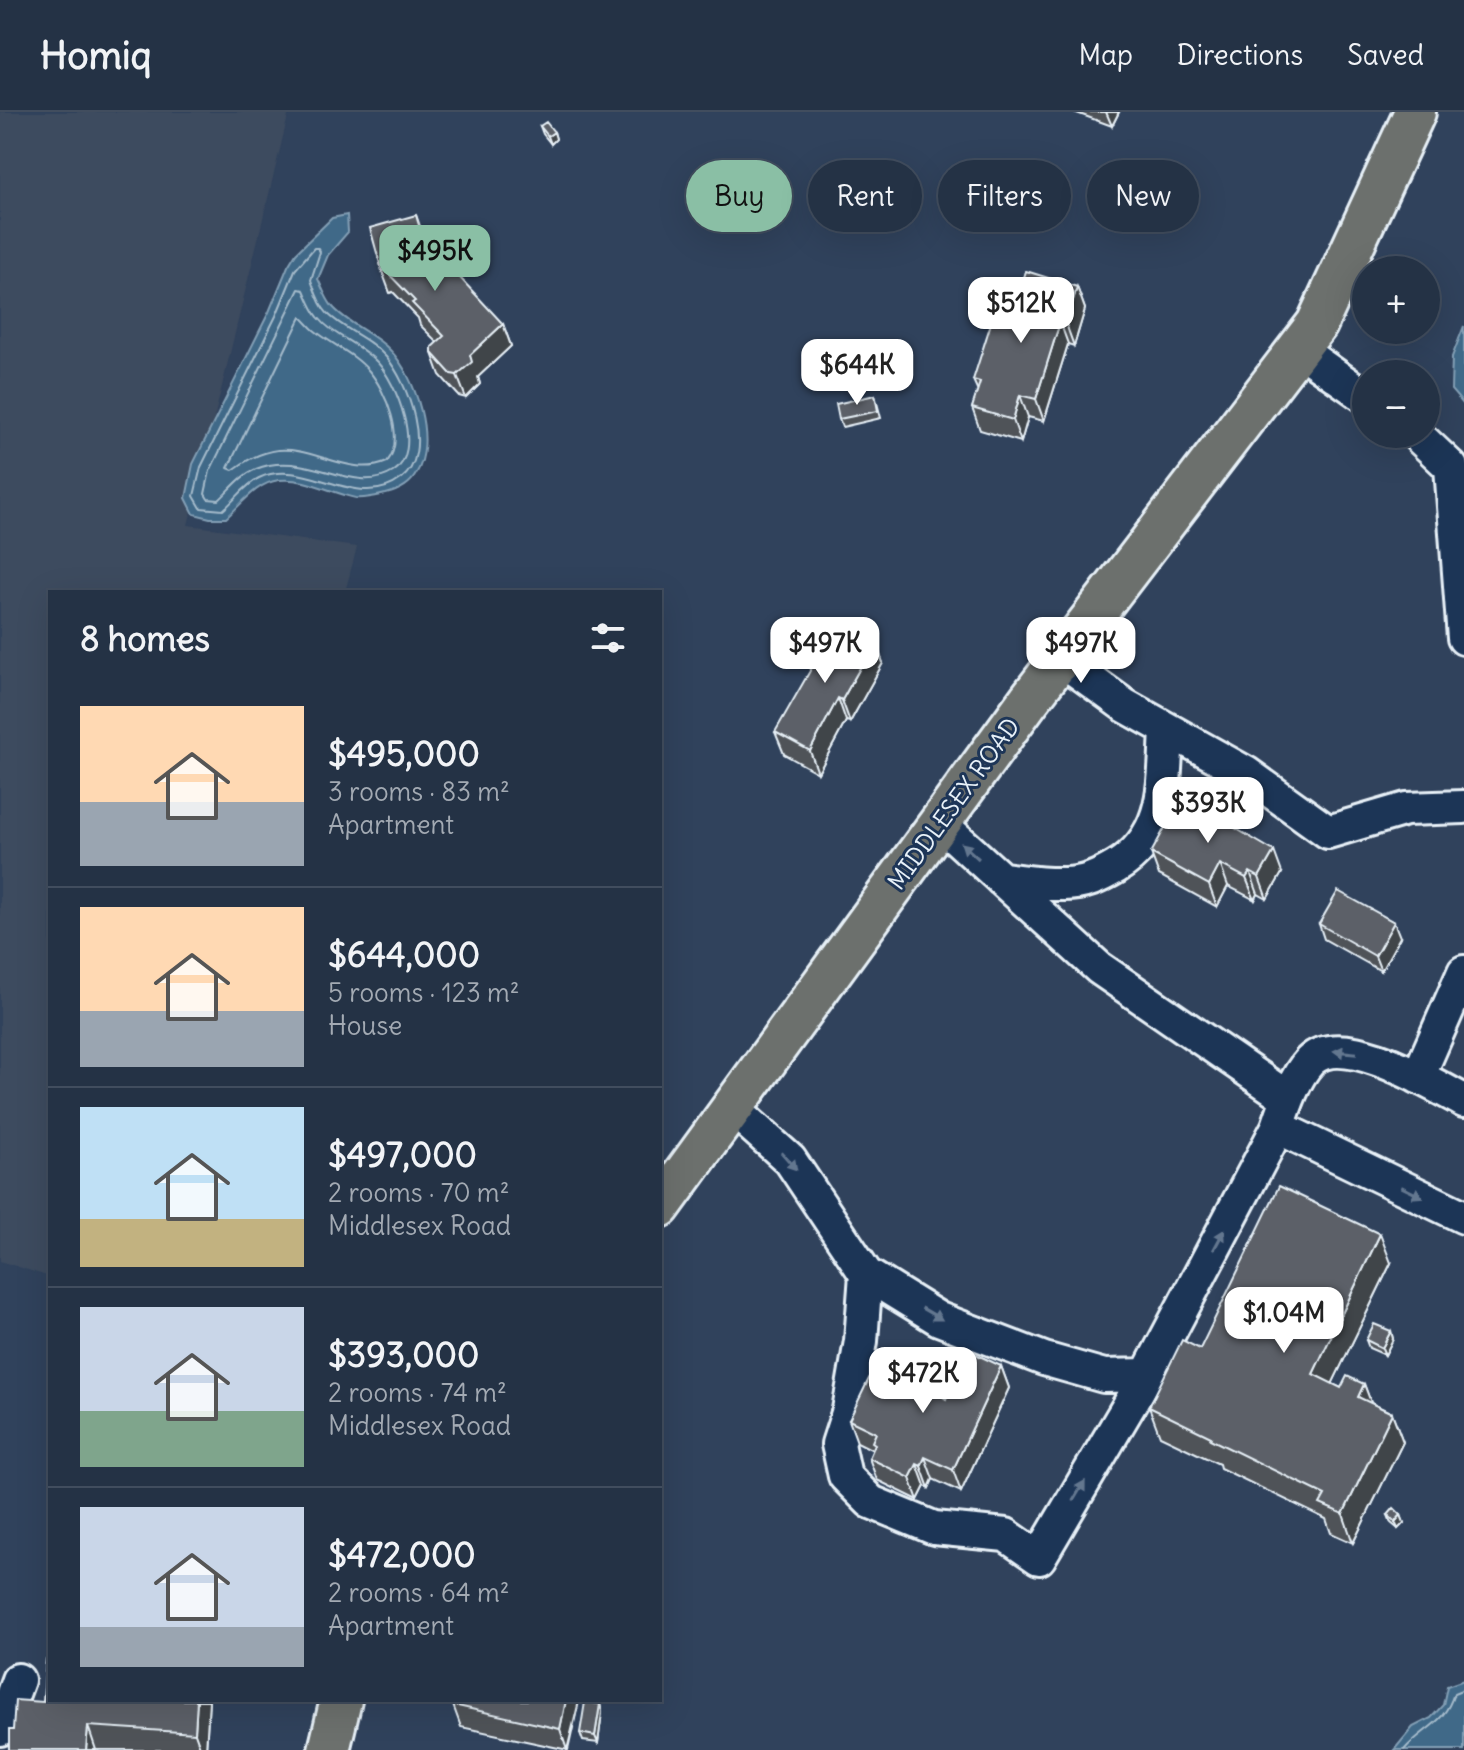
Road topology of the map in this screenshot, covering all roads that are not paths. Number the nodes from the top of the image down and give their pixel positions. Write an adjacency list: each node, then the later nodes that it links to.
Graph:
1 (1415, 112): 2 (main road, MIDDLESEX ROAD)
2 (1298, 349): 3 (lane); 6 (main road, MIDDLESEX ROAD)
3 (1352, 387)
4 (1431, 448): 5 (lane)
5 (1464, 638)
6 (1061, 659): 7 (lane); 9 (main road, MIDDLESEX ROAD)
7 (1167, 729): 8 (lane); 10 (lane)
8 (1464, 807)
9 (940, 823): 10 (lane, one-way to 9); 14 (main road, MIDDLESEX ROAD)
10 (1001, 879): 15 (lane)
11 (1464, 972): 12 (lane)
12 (1418, 1077): 13 (lane); 15 (lane, one-way to 15)
13 (1464, 1101)
14 (732, 1108): 16 (main road, MIDDLESEX ROAD); 18 (lane, one-way to 18)
15 (1283, 1113): 17 (lane, one-way to 17); 19 (lane, one-way to 15)
16 (662, 1204)
17 (1464, 1217)
18 (866, 1274): 19 (lane, one-way to 19); 19 (lane, one-way to 19)
19 (1147, 1375)
20 (18, 1680): 22 (lane)
21 (341, 1702): 23 (main road)
22 (0, 1729)
23 (329, 1750)

